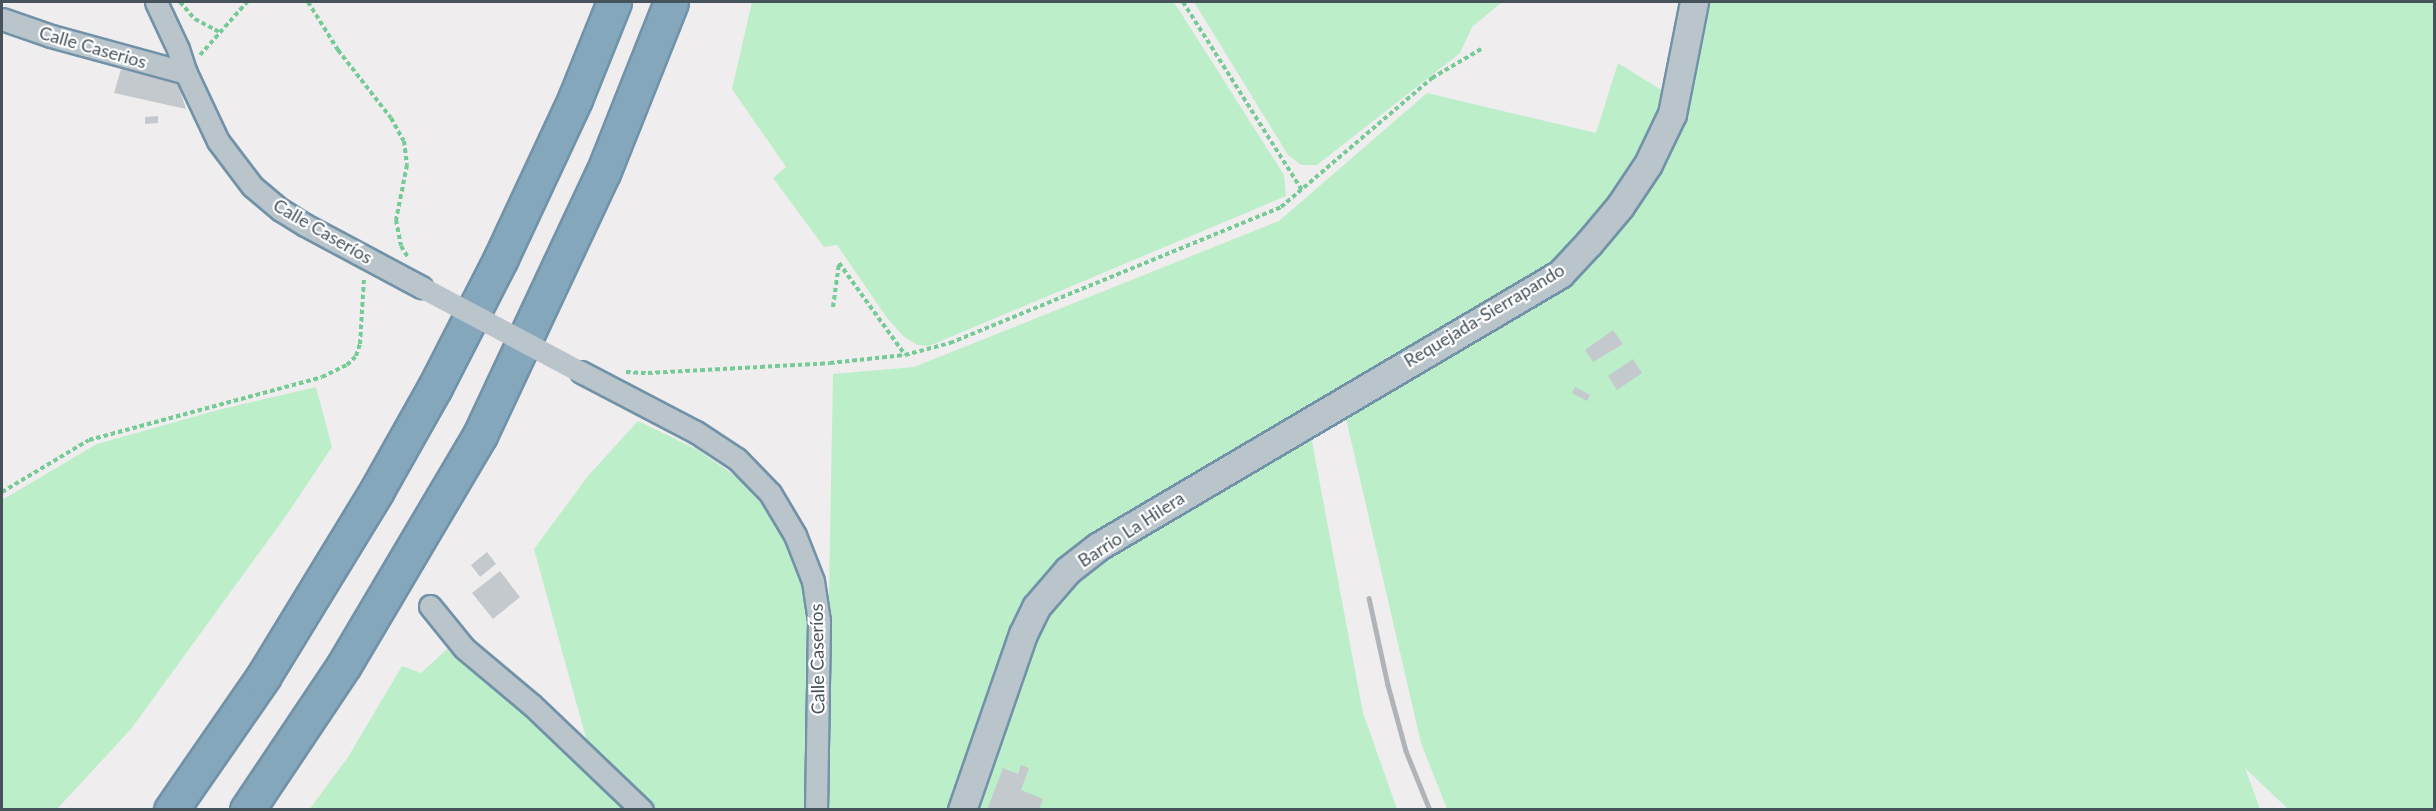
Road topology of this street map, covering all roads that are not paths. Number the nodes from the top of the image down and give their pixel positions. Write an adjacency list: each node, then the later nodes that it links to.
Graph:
1 (156, 2): 6 (street, Calle Caseríos)
2 (614, 2): 9 (highway)
3 (671, 2): 10 (highway)
4 (1694, 2): 7 (street, Requejada-Sierrapando)
5 (2, 19): 6 (street, Calle Caserios)
6 (186, 73): 12 (street, Calle Caseríos, bridge)
7 (1360, 390): 13 (street, Barrio La Hilera)
8 (430, 606): 11 (street)
9 (171, 810)
10 (247, 810)
11 (642, 810)
12 (816, 810)
13 (962, 810)

